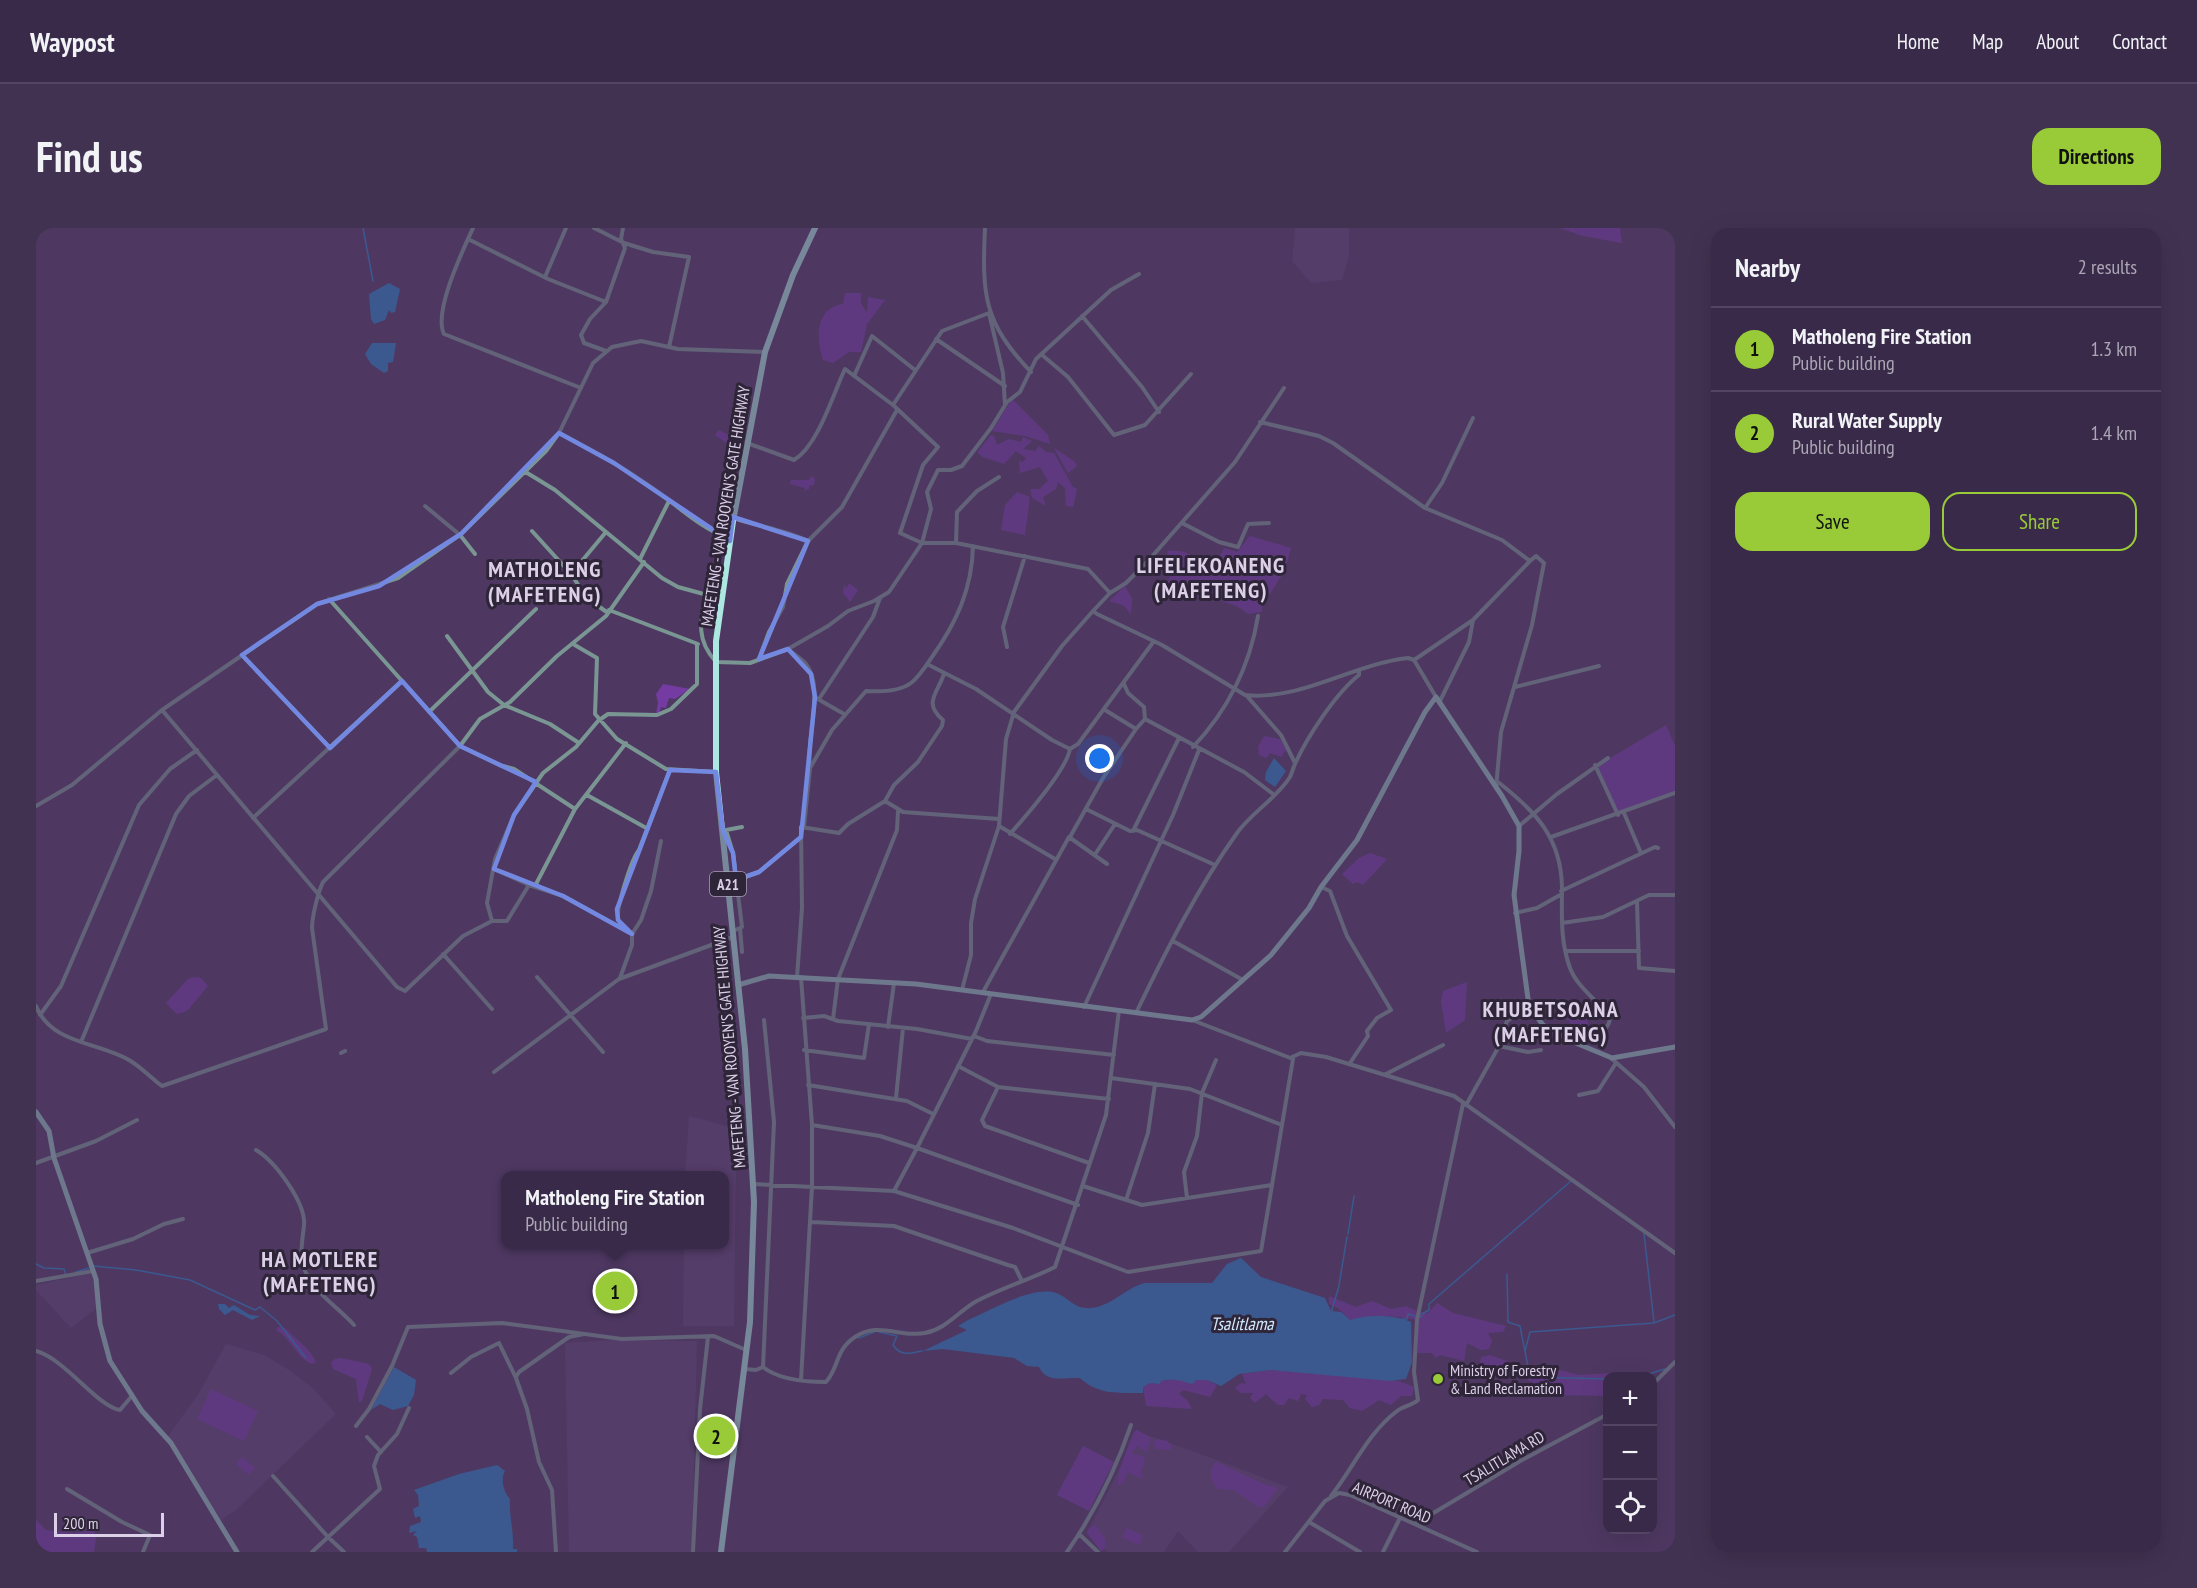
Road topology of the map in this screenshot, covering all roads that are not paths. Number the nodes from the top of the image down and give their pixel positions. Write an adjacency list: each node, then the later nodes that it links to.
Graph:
1 (472, 228): 7 (street)
2 (566, 228): 10 (street)
3 (594, 228): 8 (street)
4 (623, 228): 8 (street)
5 (815, 228): 17 (main road, MAFETENG - VAN ROOYEN'S GATE HIGHWAY / A21)
6 (986, 228): 12 (street)
7 (468, 239): 10 (street); 24 (street)
8 (624, 243): 11 (street); 15 (street)
9 (1139, 274): 13 (street)
10 (545, 277): 11 (street)
11 (606, 302): 16 (street)
12 (989, 313): 14 (street); 20 (street); 23 (street)
13 (1082, 316): 18 (street); 29 (street)
14 (936, 339): 19 (street); 23 (street)
15 (669, 347): 16 (street); 17 (street)
16 (606, 351): 24 (street)
17 (765, 352): 33 (main road, MAFETENG - VAN ROOYEN'S GATE HIGHWAY / A21)
18 (1041, 354): 20 (street); 29 (street)
19 (915, 370): 22 (street); 26 (street)
20 (1032, 372): 27 (street)
21 (1191, 374): 29 (street)
22 (855, 376): 26 (street); 33 (street)
23 (1005, 386): 27 (street)
24 (581, 388): 32 (street)
25 (1284, 388): 31 (street)
26 (893, 405): 28 (street)
27 (1005, 406): 47 (street)
28 (897, 410): 46 (street); 47 (street)
29 (1159, 412)
30 (1473, 418): 38 (street)
31 (1260, 422): 38 (street); 40 (street)
32 (559, 433): 34 (street); 36 (street)
33 (747, 442): 39 (main road, MAFETENG - VAN ROOYEN'S GATE HIGHWAY / A21)
34 (524, 471): 43 (street); 44 (street)
35 (999, 477): 48 (street)
36 (669, 501): 45 (street); 52 (street)
37 (425, 506): 44 (street)
38 (1425, 508): 53 (street)
39 (733, 517): 45 (main road, MAFETENG - VAN ROOYEN'S GATE HIGHWAY / A21); 46 (street)
40 (1182, 523): 41 (street); 55 (street)
41 (1269, 523)
42 (532, 531): 54 (street)
43 (606, 532): 52 (street); 54 (street)
44 (460, 535): 50 (street); 58 (street)
45 (730, 539): 59 (main road, MAFETENG - VAN ROOYEN'S GATE HIGHWAY / A21)
46 (808, 541): 73 (street)
47 (922, 543): 48 (street); 57 (street)
48 (956, 543): 49 (street)
49 (973, 546): 51 (street); 76 (street)
50 (475, 554)
51 (1024, 556): 55 (street); 70 (street)
52 (642, 560): 56 (street); 62 (street)
53 (1530, 561): 64 (street); 83 (street)
54 (571, 574): 62 (street)
55 (1110, 593): 61 (street)
56 (706, 595): 59 (street); 69 (street)
57 (880, 598): 71 (street); 86 (street)
58 (329, 599): 72 (street); 81 (street)
59 (722, 599): 75 (main road, MAFETENG - VAN ROOYEN'S GATE HIGHWAY / A21)
60 (536, 609): 79 (street)
61 (1094, 611): 66 (street); 92 (street)
62 (608, 612): 67 (street); 68 (street)
63 (1258, 616): 84 (street)
64 (1473, 620): 74 (street); 87 (street)
65 (447, 636): 79 (street)
66 (1154, 641): 82 (street); 84 (street)
67 (573, 644): 88 (street); 95 (street)
68 (697, 644): 69 (street); 95 (street)
69 (704, 644): 75 (street)
70 (1007, 647)
71 (788, 649): 73 (street); 86 (street)
72 (242, 656): 89 (street); 102 (street)
73 (759, 660): 75 (street)
74 (1414, 660): 78 (street); 87 (street)
75 (716, 662): 111 (main road, MAFETENG - VAN ROOYEN'S GATE HIGHWAY / A21)
76 (927, 664): 80 (street); 93 (street)
77 (1599, 666): 83 (street)
78 (1359, 671): 85 (street); 107 (street)
79 (473, 673): 88 (street); 91 (street)
80 (944, 674): 92 (street); 118 (street)
81 (402, 681): 91 (street); 102 (street)
82 (1124, 683): 90 (street); 94 (street)
83 (1515, 687): 114 (street)
84 (1234, 690): 85 (street); 101 (street)
85 (1245, 695): 107 (street)
86 (817, 698): 93 (street); 109 (street)
87 (1438, 699): 114 (street); 151 (street)
88 (504, 705): 98 (street); 100 (street)
89 (162, 710): 104 (street); 119 (street)
90 (1105, 710): 96 (street); 103 (street)
91 (429, 712): 100 (street)
92 (1014, 712): 103 (street); 127 (street)
93 (844, 714): 109 (street)
94 (1145, 719): 96 (street); 97 (street)
95 (598, 721): 98 (street); 99 (street)
96 (1136, 729): 121 (street)
97 (1179, 738): 101 (street); 135 (street)
98 (579, 743): 113 (street)
99 (626, 743): 110 (street); 117 (street)
100 (460, 746): 113 (street); 154 (street)
101 (1193, 747): 105 (street)
102 (330, 748): 126 (street)
103 (1070, 748): 136 (street)
104 (197, 750): 112 (street); 184 (street)
105 (1199, 750): 116 (street); 140 (street)
106 (1608, 758): 108 (street)
107 (1295, 764): 116 (street)
108 (1595, 765): 124 (street); 125 (street)
109 (810, 768): 129 (street)
110 (670, 770): 111 (street); 133 (street)
111 (716, 772): 134 (main road, MAFETENG - VAN ROOYEN'S GATE HIGHWAY / A21)
112 (217, 775): 126 (street); 194 (street)
113 (536, 782): 120 (street); 148 (street)
114 (1497, 785): 124 (street); 131 (street)
115 (1675, 793): 123 (street)
116 (1273, 794): 147 (street)
117 (587, 795): 120 (street); 133 (street)
118 (885, 801): 122 (street); 129 (street)
119 (36, 806)
120 (575, 809): 150 (street)
121 (1086, 809): 128 (street); 138 (street)
122 (898, 811): 127 (street); 171 (street)
123 (1624, 812): 125 (street); 144 (street)
124 (1535, 814): 131 (street); 139 (street)
125 (1618, 815): 139 (street)
126 (253, 818): 154 (street)
127 (999, 819): 130 (street)
128 (1115, 824): 135 (street); 143 (street)
129 (804, 826): 137 (street)
130 (999, 826): 136 (street); 175 (street)
131 (1519, 826): 156 (street)
132 (742, 827): 134 (street)
133 (648, 829): 160 (street)
134 (724, 831): 149 (street); 161 (main road, MAFETENG - VAN ROOYEN'S GATE HIGHWAY / A21)
135 (1133, 831): 140 (street)
136 (1010, 834): 145 (street)
137 (801, 837): 149 (street); 169 (street)
138 (1070, 837): 143 (street); 145 (street)
139 (1551, 837): 152 (street)
140 (1161, 840): 147 (street); 180 (street)
141 (661, 841): 160 (street)
142 (1658, 848): 144 (street)
143 (1096, 853): 146 (street)
144 (1641, 853): 152 (street)
145 (1055, 859): 176 (street)
146 (1107, 864)
147 (1215, 865): 162 (street)
148 (494, 869): 150 (street); 157 (street)
149 (736, 880): 159 (street)
150 (532, 885): 157 (street); 160 (street)
151 (1321, 887): 172 (street); 206 (street)
152 (1561, 893): 156 (street); 158 (street)
153 (1675, 895): 155 (street)
154 (320, 896): 166 (street); 194 (street)
155 (1637, 902): 158 (street); 164 (street)
156 (1515, 913): 179 (street)
157 (492, 921): 166 (street)
158 (1562, 923): 163 (street)
159 (740, 928): 161 (street); 165 (street)
160 (632, 934): 170 (street)
161 (733, 934): 170 (street); 174 (main road, MAFETENG - VAN ROOYEN'S GATE HIGHWAY / A21)
162 (1173, 941): 172 (street); 183 (street)
163 (1566, 951): 164 (street); 195 (street)
164 (1639, 951): 167 (street)
165 (742, 952)
166 (443, 954): 181 (street)
167 (1675, 971)
168 (537, 977): 185 (street)
169 (799, 977): 171 (street); 174 (street); 186 (street)
170 (619, 979): 185 (street)
171 (838, 979): 173 (street); 188 (street)
172 (1245, 980): 189 (street)
173 (894, 983): 175 (street); 191 (street)
174 (738, 985): 231 (main road, MAFETENG - VAN ROOYEN'S GATE HIGHWAY / A21)
175 (962, 990): 176 (street)
176 (983, 992): 177 (street)
177 (991, 994): 180 (street); 193 (street)
178 (36, 1006): 184 (street)
179 (1529, 1006): 195 (street); 197 (street)
180 (1084, 1007): 182 (street)
181 (492, 1009)
182 (1119, 1010): 183 (street); 202 (street)
183 (1135, 1013): 189 (street)
184 (40, 1015): 194 (street)
185 (571, 1016): 201 (street); 208 (street)
186 (803, 1018): 188 (street); 199 (street)
187 (764, 1020): 230 (street)
188 (833, 1020): 190 (street)
189 (1192, 1020): 203 (street)
190 (868, 1024): 191 (street); 199 (street)
191 (888, 1027): 192 (street)
192 (903, 1028): 193 (street); 216 (street)
193 (973, 1037): 202 (street); 207 (street)
194 (81, 1042)
195 (1575, 1043): 205 (street)
196 (1443, 1045): 209 (street)
197 (1499, 1046): 200 (street); 218 (street)
198 (1675, 1047): 205 (street)
199 (804, 1050): 212 (street)
200 (1541, 1050)
201 (603, 1052)
202 (1114, 1055): 210 (street)
203 (1292, 1057): 206 (street); 223 (street)
204 (1216, 1060): 214 (street)
205 (1614, 1060): 215 (street); 224 (street)
206 (1350, 1063): 209 (street)
207 (958, 1066): 213 (street); 220 (street)
208 (494, 1072)
209 (1386, 1074): 218 (street)
210 (1111, 1078): 211 (street); 217 (street)
211 (1155, 1084): 214 (street); 237 (street)
212 (808, 1085): 216 (street); 222 (street)
213 (998, 1087): 217 (street); 229 (street)
214 (1202, 1093): 223 (street); 236 (street)
215 (1579, 1095)
216 (896, 1098): 220 (street)
217 (1109, 1099): 229 (street)
218 (1465, 1105): 243 (street); 268 (street)
219 (36, 1112): 227 (street)
220 (933, 1114): 225 (street)
221 (137, 1120): 227 (street)
222 (812, 1125): 225 (street); 233 (street)
223 (1282, 1125): 232 (street)
224 (1675, 1127)
225 (916, 1148): 235 (street); 238 (street)
226 (256, 1150): 247 (street)
227 (54, 1158): 228 (street); 242 (street)
228 (36, 1163)
229 (1089, 1163): 234 (street)
230 (772, 1183): 231 (street); 233 (street); 253 (street)
231 (753, 1184): 250 (main road, MAFETENG - VAN ROOYEN'S GATE HIGHWAY / A21)
232 (1272, 1185): 236 (street); 241 (street)
233 (812, 1186): 235 (street); 240 (street)
234 (1083, 1186): 237 (street); 238 (street)
235 (894, 1191): 241 (street)
236 (1187, 1198): 237 (street)
237 (1126, 1200)
238 (1078, 1205): 241 (street)
239 (183, 1219): 242 (street)
240 (811, 1222): 246 (street); 257 (street)
241 (1063, 1246): 246 (street)
242 (87, 1253): 244 (street)
243 (1675, 1253)
244 (93, 1271): 245 (street); 259 (street)
245 (36, 1281)
246 (1022, 1281): 257 (street)
247 (354, 1325)
248 (585, 1333): 249 (street); 256 (street); 263 (street)
249 (708, 1337): 250 (street); 280 (street)
250 (746, 1350): 254 (main road, MAFETENG - VAN ROOYEN'S GATE HIGHWAY / A21)
251 (36, 1351): 259 (street)
252 (1675, 1362): 258 (street)
253 (763, 1367): 254 (street); 257 (street)
254 (745, 1369): 281 (main road, MAFETENG - VAN ROOYEN'S GATE HIGHWAY / A21)
255 (451, 1372): 256 (street)
256 (516, 1378): 279 (street)
257 (801, 1380)
258 (1657, 1381)
259 (131, 1396): 276 (street)
260 (409, 1408): 265 (street)
261 (1603, 1417): 271 (street, TSALITLAMA RD)
262 (1131, 1425): 272 (street)
263 (356, 1426)
264 (367, 1437): 265 (street)
265 (381, 1452): 273 (street)
266 (273, 1476): 273 (street)
267 (67, 1489): 275 (street)
268 (1331, 1496): 269 (street, AIRPORT ROAD); 270 (street, AIRPORT ROAD)
269 (1400, 1518): 271 (street, AIRPORT ROAD); 286 (street)
270 (1309, 1522): 284 (street, AIRPORT ROAD); 285 (street)
271 (1415, 1524): 274 (street, AIRPORT ROAD)
272 (1079, 1534): 282 (street); 283 (street)
273 (328, 1537): 277 (street); 278 (street)
274 (1462, 1546): 287 (street); 288 (street, AIRPORT ROAD)
275 (146, 1551)
276 (237, 1552)
277 (312, 1552)
278 (344, 1552)
279 (556, 1552)
280 (693, 1552)
281 (721, 1552)
282 (1067, 1552)
283 (1098, 1552)
284 (1286, 1552)
285 (1360, 1552)
286 (1383, 1552)
287 (1460, 1552)
288 (1477, 1552)

